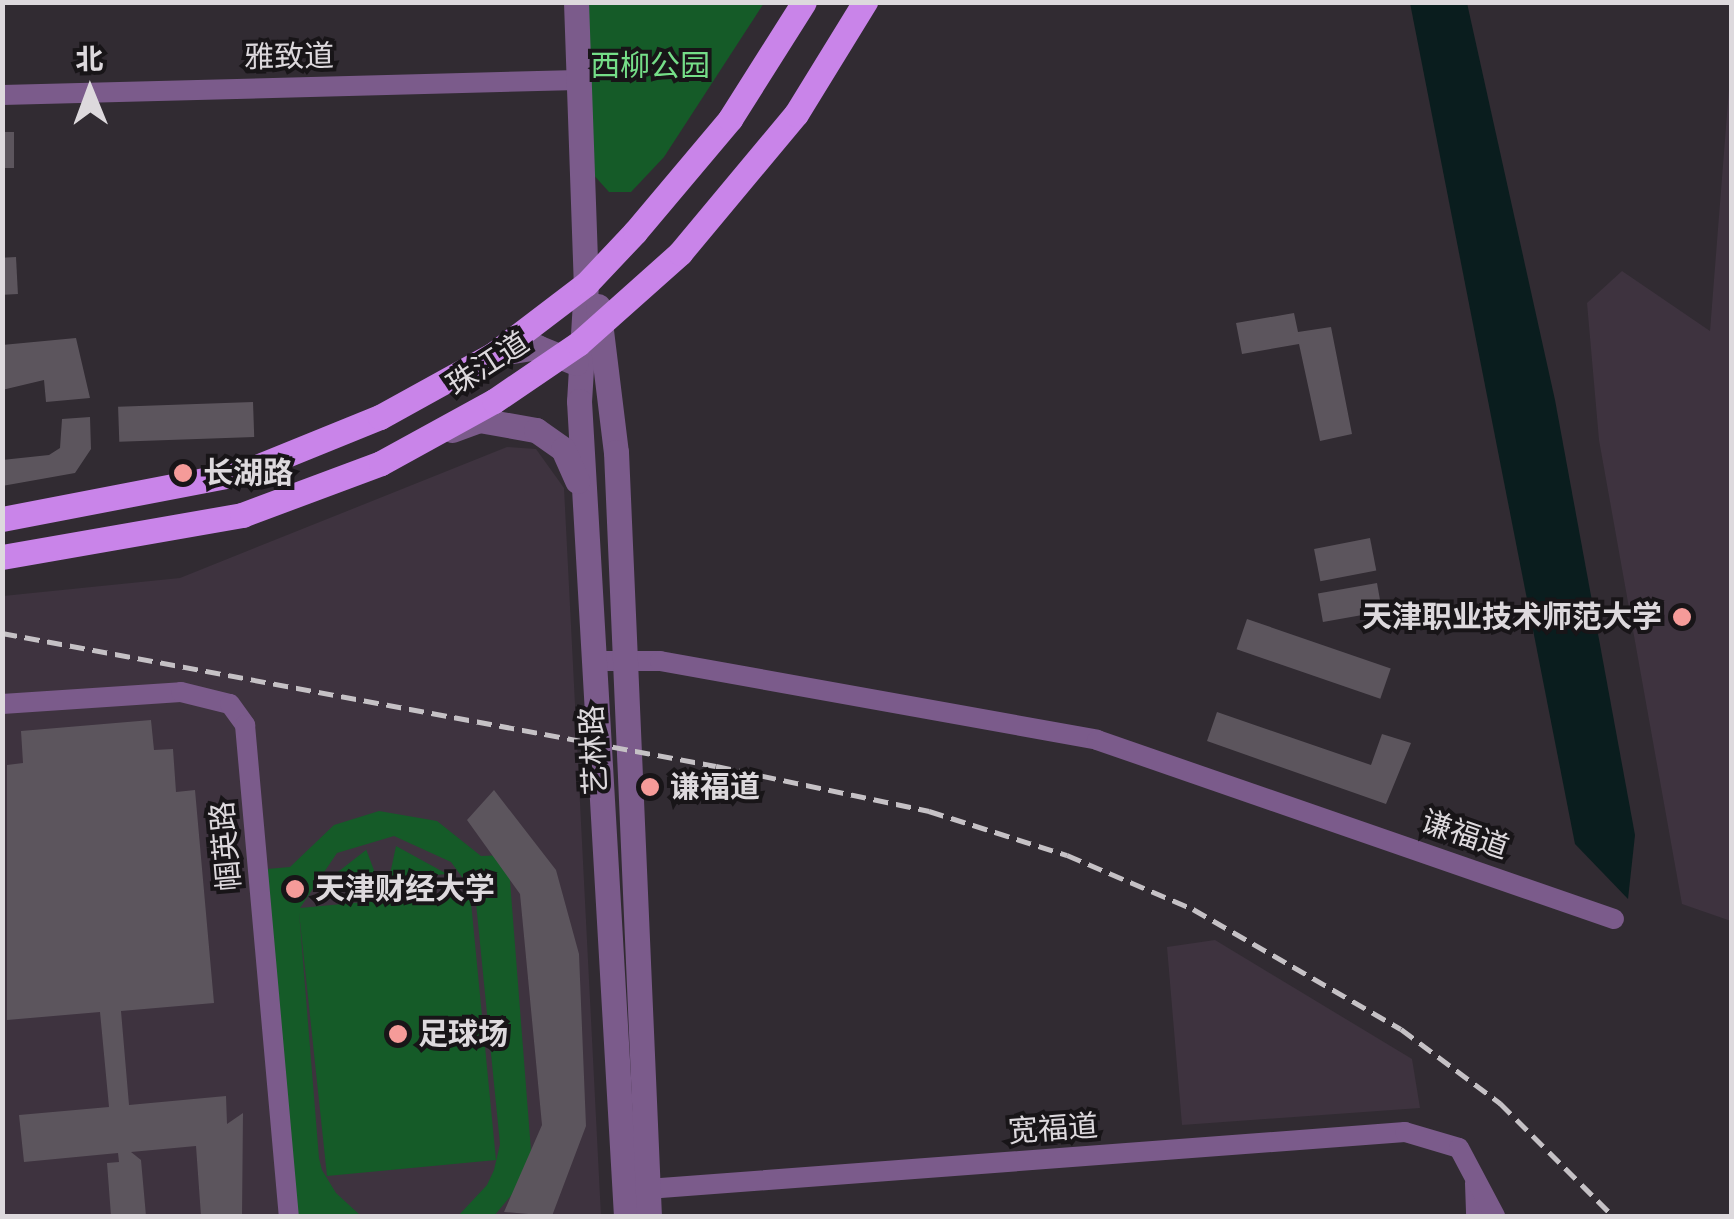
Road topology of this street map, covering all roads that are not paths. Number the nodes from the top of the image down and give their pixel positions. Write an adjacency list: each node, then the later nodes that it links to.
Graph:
1 (576, 2): 4 (street, 艺林路)
2 (804, 2): 6 (main road, 珠江道)
3 (865, 2): 7 (main road, 珠江道)
4 (578, 80): 5 (street, 雅致道); 6 (street, 艺林路)
5 (2, 94)
6 (586, 284): 7 (street, 艺林路); 8 (main road, 珠江道); 9 (street, 艺林路)
7 (606, 320): 9 (main road, 珠江道); 11 (street, 艺林路)
8 (494, 354): 9 (street); 13 (main road, 珠江道)
9 (573, 354): 10 (main road, 珠江道); 11 (street); 12 (street, 艺林路)
10 (438, 435): 12 (street); 14 (main road, 珠江道)
11 (616, 452): 15 (street, 艺林路)
12 (584, 508): 16 (street, 艺林路)
13 (2, 520)
14 (2, 556)
15 (622, 660): 16 (street, 谦福道); 18 (street, 谦福道); 20 (street, 艺林路)
16 (595, 662): 20 (street, 艺林路)
17 (2, 704): 21 (street, 帼英路)
18 (1614, 919)
19 (1474, 1166): 20 (street, 宽福道); 24 (street); 25 (street)
20 (638, 1190): 22 (street, 艺林路); 23 (street, 艺林路)
21 (289, 1216)
22 (626, 1216)
23 (648, 1216)
24 (1476, 1216)
25 (1495, 1216)

